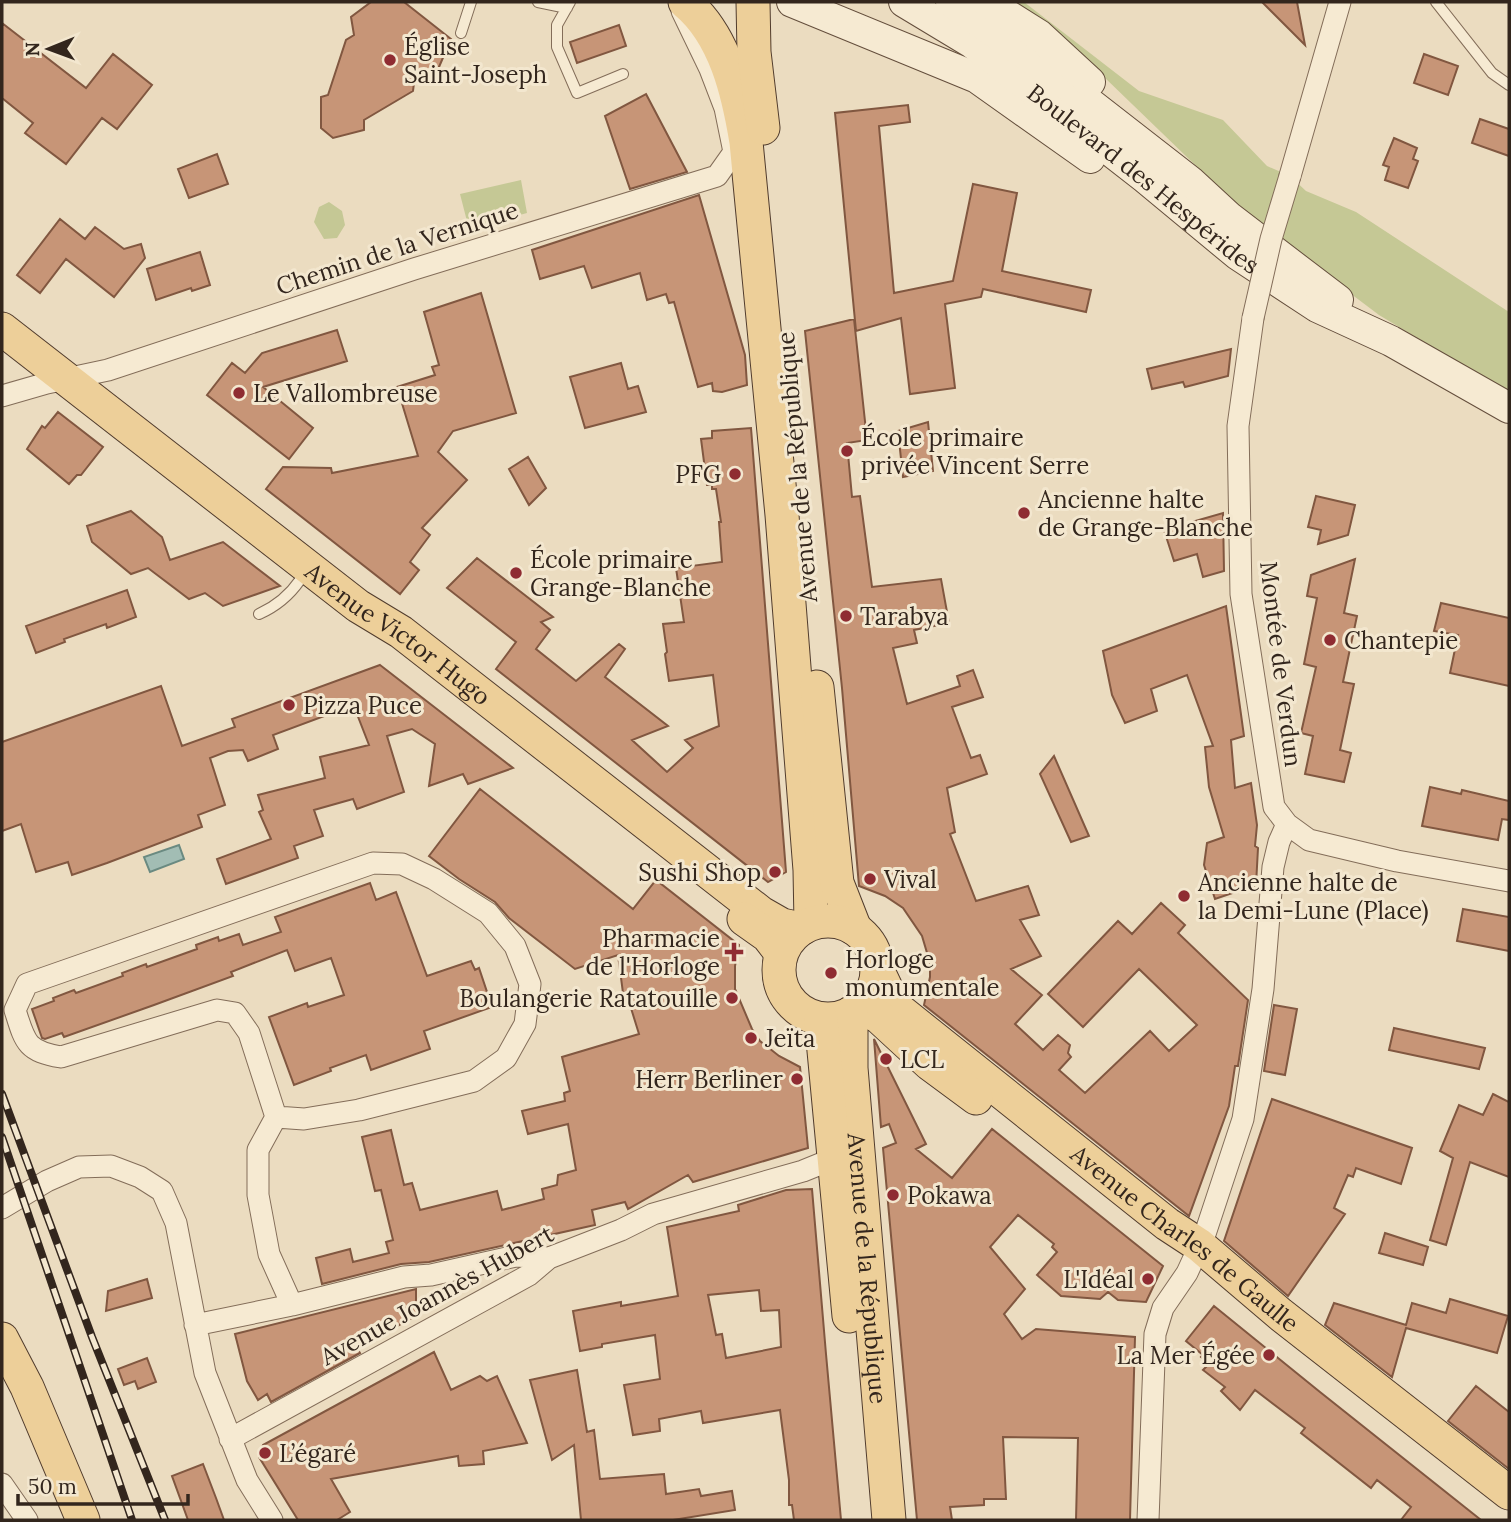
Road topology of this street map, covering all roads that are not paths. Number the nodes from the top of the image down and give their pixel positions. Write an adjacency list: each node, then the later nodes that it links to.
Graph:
1 (471, 2): 13 (lane)
2 (538, 2): 12 (lane)
3 (677, 2): 16 (street, Avenue de la République)
4 (685, 2): 18 (main road, Avenue de la République)
5 (753, 2): 30 (main road, Avenue de la République)
6 (792, 2): 19 (main road)
7 (904, 2): 19 (main road, Boulevard des Hespérides)
8 (951, 2): 17 (main road, Boulevard des Hespérides)
9 (987, 2): 17 (main road)
10 (1340, 2): 28 (street, Montée de Verdun, bridge)
11 (1436, 2): 15 (lane)
12 (568, 5): 14 (lane)
13 (461, 33)
14 (623, 74)
15 (1509, 85)
16 (734, 152): 18 (lane, Avenue de la République); 23 (street, Chemin de la Vernique)
17 (1190, 181): 21 (main road, Boulevard des Hespérides)
18 (752, 199): 31 (main road, Avenue de la République)
19 (1238, 255): 21 (main road, Boulevard des Hespérides)
20 (2, 329): 23 (main road, Avenue Victor Hugo)
21 (1391, 341): 25 (main road, Boulevard des Hespérides)
22 (2, 348): 23 (main road, Avenue Victor Hugo)
23 (46, 383): 24 (street, Chemin de la Vernique); 26 (main road, Avenue Victor Hugo); 31 (main road, Avenue Victor Hugo)
24 (2, 396)
25 (1509, 408)
26 (300, 580): 27 (lane); 31 (main road, Avenue Victor Hugo)
27 (259, 614)
28 (1287, 824): 29 (street); 37 (street)
29 (1509, 881)
30 (855, 929): 31 (main road); 32 (main road)
31 (798, 935): 33 (main road)
32 (877, 968): 33 (main road); 37 (main road, Avenue Charles de Gaulle)
33 (844, 1013): 35 (main road, Avenue de la République); 37 (main road, Avenue Charles de Gaulle); 50 (main road, Avenue de la République)
34 (276, 1117): 34 (street); 39 (street)
35 (835, 1158): 38 (street, Avenue Joannès Hubert); 49 (main road, Avenue de la République)
36 (2, 1208): 40 (street)
37 (1195, 1255): 44 (main road, Avenue Charles de Gaulle); 45 (main road, Avenue Charles de Gaulle); 51 (street)
38 (549, 1258): 39 (street); 42 (street, Avenue Joannès Hubert)
39 (292, 1305): 40 (street)
40 (195, 1325): 42 (street)
41 (2, 1339): 47 (main road)
42 (230, 1439): 48 (street)
43 (2, 1484): 46 (street)
44 (1509, 1493)
45 (1509, 1513)
46 (27, 1520)
47 (83, 1520)
48 (272, 1520)
49 (866, 1520)
50 (889, 1520)
51 (1148, 1520)

